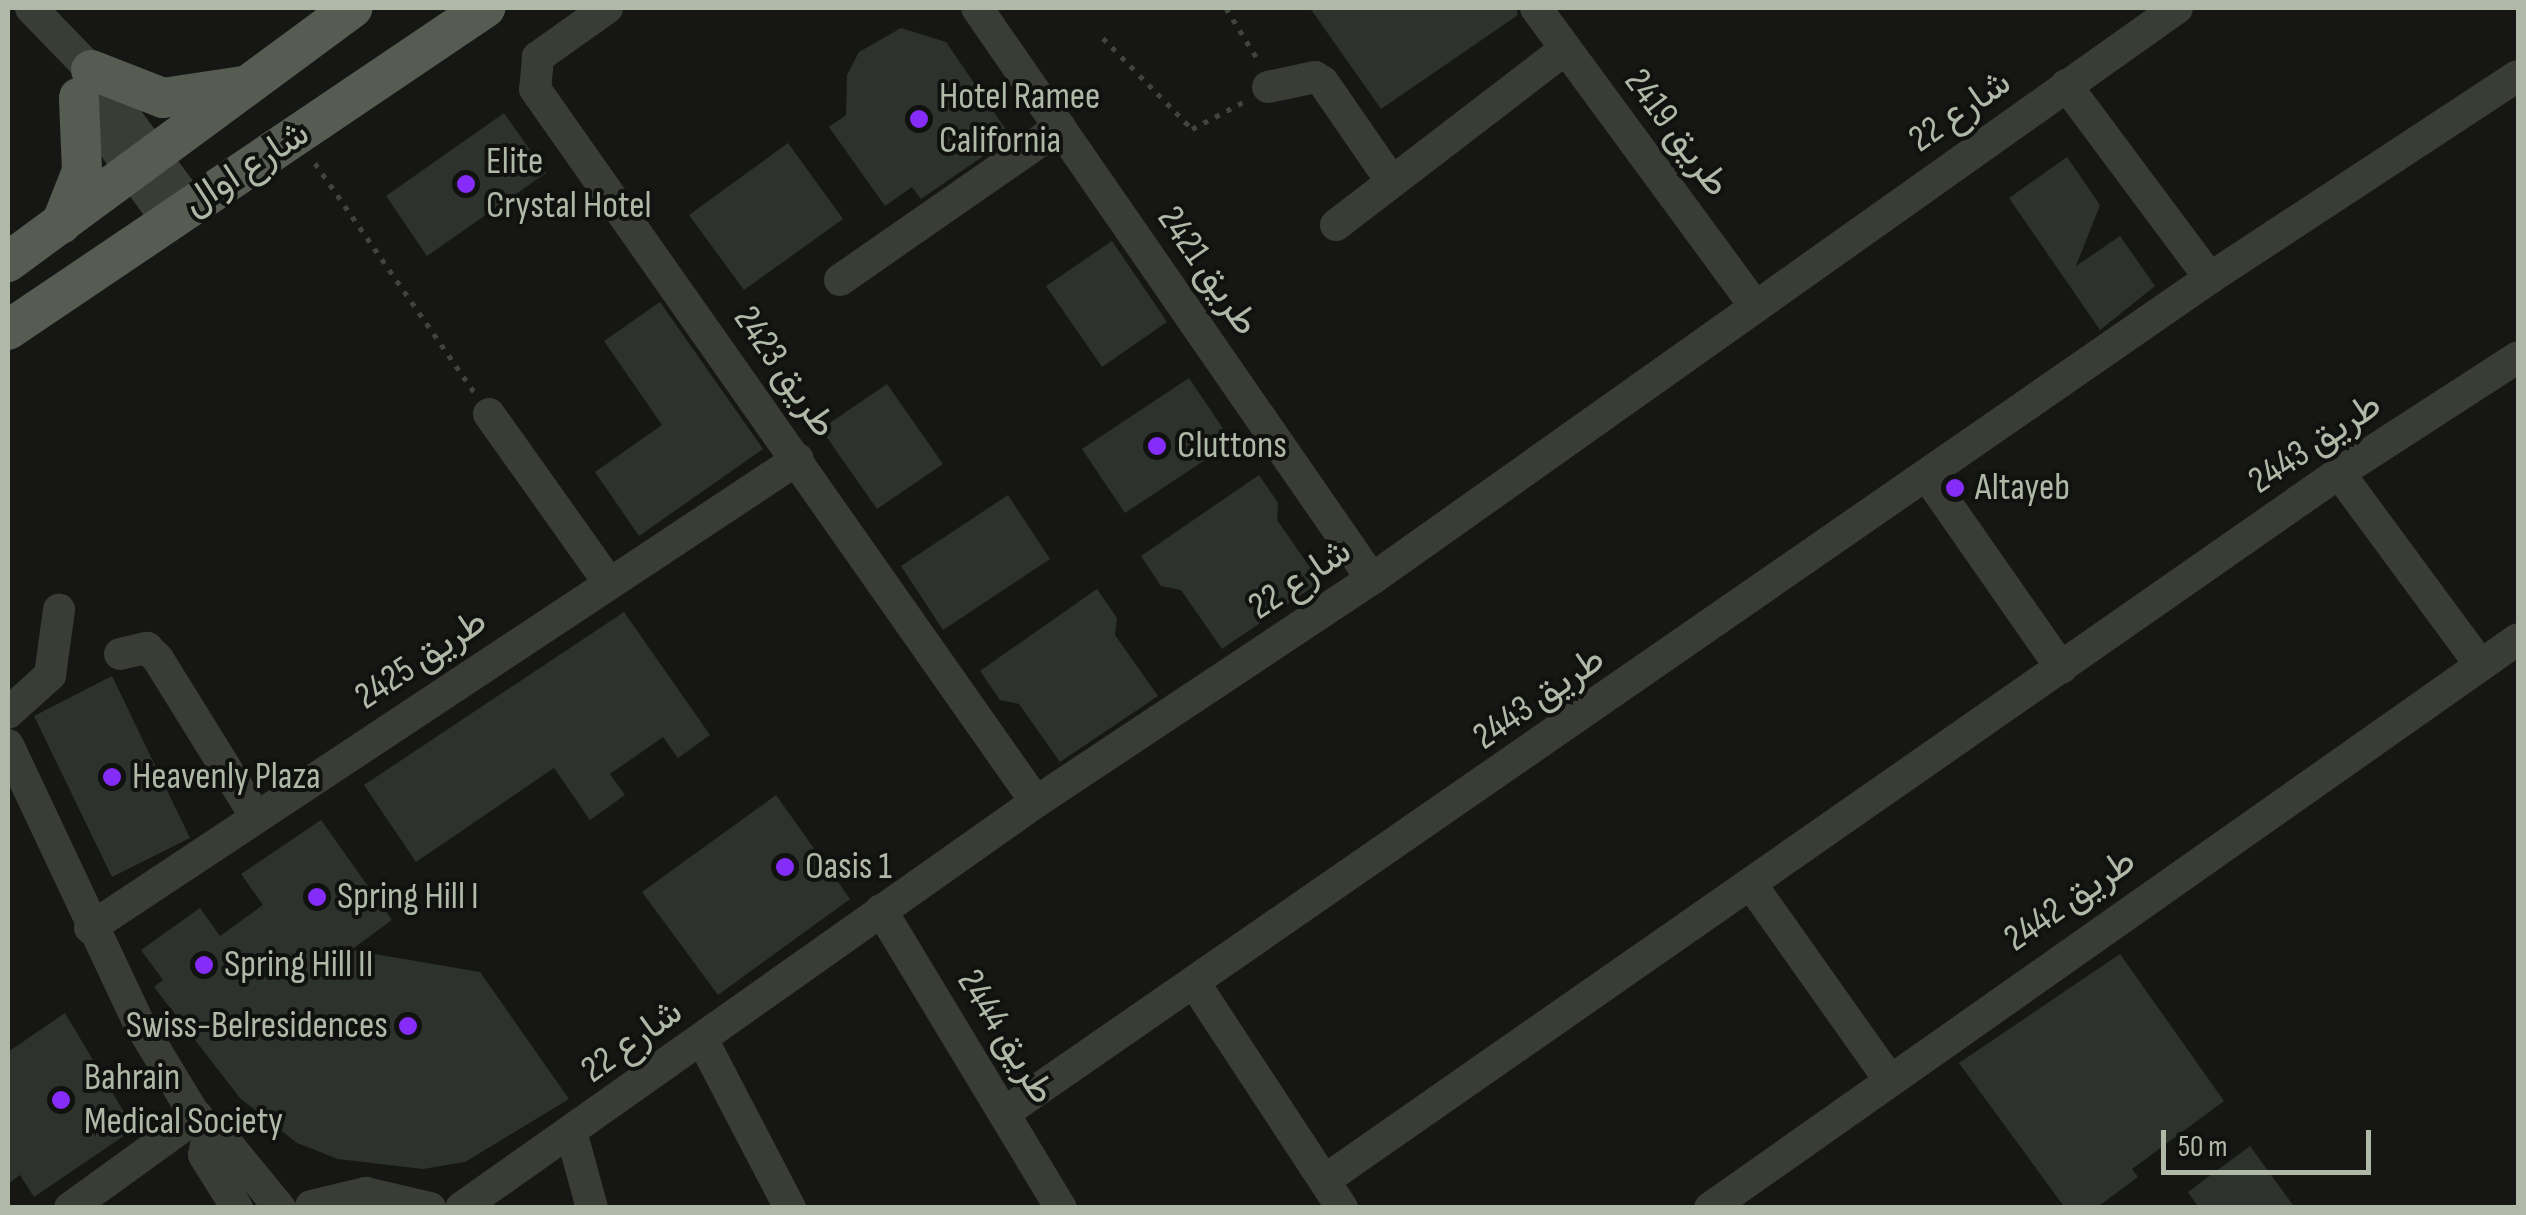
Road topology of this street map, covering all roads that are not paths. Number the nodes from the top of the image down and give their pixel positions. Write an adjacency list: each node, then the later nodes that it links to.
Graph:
1 (353, 8): 10 (main road, شارع اوال)
2 (484, 8): 17 (main road, شارع اوال)
3 (608, 8): 27 (street, طريق 2423)
4 (977, 8): 14 (street, طريق 2421)
5 (1536, 8): 8 (street, طريق 2419)
6 (2177, 8): 12 (street, شارع 22)
7 (35, 13): 11 (street)
8 (1564, 49): 16 (street); 23 (street, طريق 2419)
9 (2518, 76): 21 (street, طريق 2443)
10 (256, 83): 11 (main road); 15 (main road, شارع اوال)
11 (85, 84): 15 (street); 19 (main road)
12 (2066, 85): 21 (street); 23 (street, شارع 22)
13 (1268, 87): 16 (street)
14 (1060, 128): 22 (street); 30 (street, طريق 2421)
15 (144, 165): 17 (street); 19 (main road, شارع اوال)
16 (1392, 182): 18 (street)
17 (178, 212): 24 (main road, شارع اوال)
18 (1336, 225)
19 (59, 228): 20 (main road, شارع اوال)
20 (8, 262)
21 (2210, 278): 29 (street, طريق 2443)
22 (840, 280)
23 (1756, 306): 30 (street, شارع 22)
24 (8, 330)
25 (2518, 357): 28 (street, طريق 2443)
26 (489, 414): 31 (street)
27 (798, 460): 31 (street, طريق 2425); 39 (street, طريق 2423)
28 (2339, 473): 35 (street); 36 (street, طريق 2443)
29 (1928, 478): 36 (street); 44 (street, طريق 2443)
30 (1372, 579): 39 (street, شارع 22)
31 (609, 583): 40 (street, طريق 2425)
32 (59, 610): 37 (street)
33 (2518, 639): 35 (street, طريق 2442)
34 (120, 654): 40 (street)
35 (2480, 664): 46 (street, طريق 2442)
36 (2061, 668): 41 (street, طريق 2443)
37 (8, 714)
38 (8, 745): 43 (street)
39 (1036, 802): 42 (street, شارع 22)
40 (256, 817): 43 (street, طريق 2425)
41 (1753, 887): 46 (street); 50 (street, طريق 2443)
42 (881, 910): 45 (street, شارع 22); 47 (street, طريق 2444)
43 (90, 928): 48 (street)
44 (1195, 984): 47 (street, طريق 2443); 50 (street, طريق 2443)
45 (702, 1039): 49 (street, شارع 22); 57 (street)
46 (1887, 1076): 59 (street, طريق 2442)
47 (1006, 1111): 58 (street, طريق 2444)
48 (203, 1127): 51 (street); 53 (street); 54 (street)
49 (572, 1135): 52 (street, شارع 22); 56 (street)
50 (1334, 1194)
51 (292, 1201): 55 (street)
52 (460, 1207)
53 (70, 1208)
54 (237, 1208)
55 (430, 1208)
56 (592, 1208)
57 (790, 1208)
58 (1060, 1208)
59 (1710, 1208)

